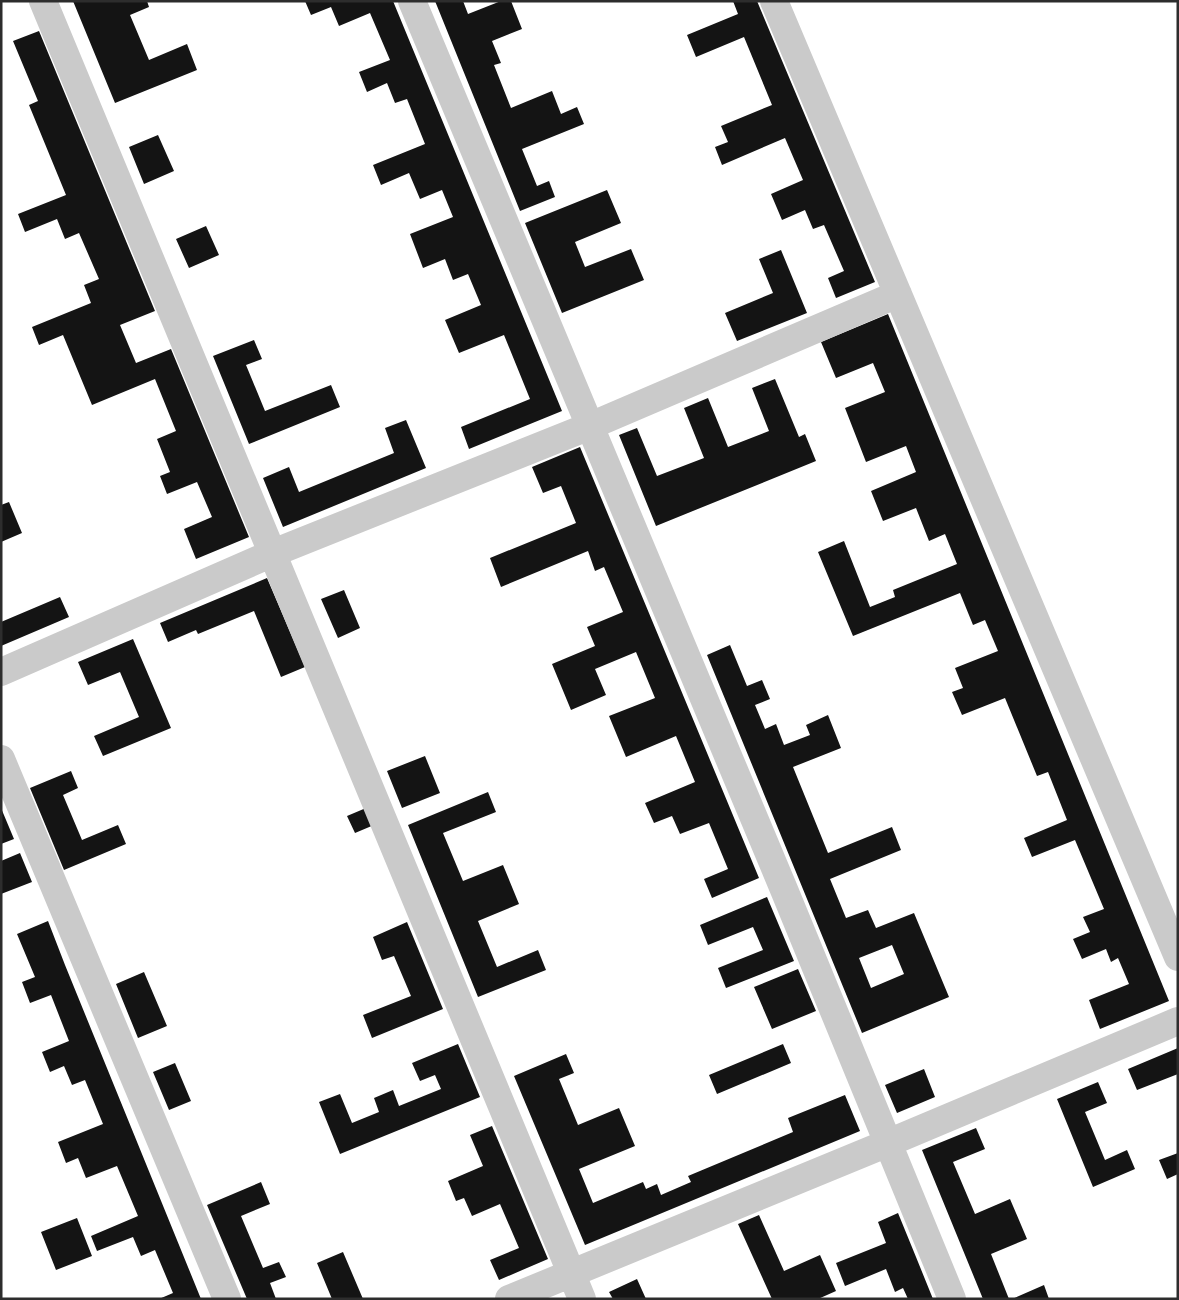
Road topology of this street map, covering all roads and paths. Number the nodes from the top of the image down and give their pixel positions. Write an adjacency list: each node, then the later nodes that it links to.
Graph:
1 (43, 1): 6 (street)
2 (412, 1): 5 (street)
3 (774, 1): 4 (street)
4 (898, 294): 5 (street); 9 (street)
5 (590, 426): 6 (street); 11 (street)
6 (273, 554): 7 (street); 12 (street)
7 (1, 672)
8 (1, 759): 13 (street)
9 (1178, 957)
10 (1178, 1021): 11 (street)
11 (888, 1142): 12 (street); 16 (street)
12 (572, 1273): 14 (street); 15 (street)
13 (226, 1299)
14 (509, 1299)
15 (582, 1299)
16 (952, 1299)

